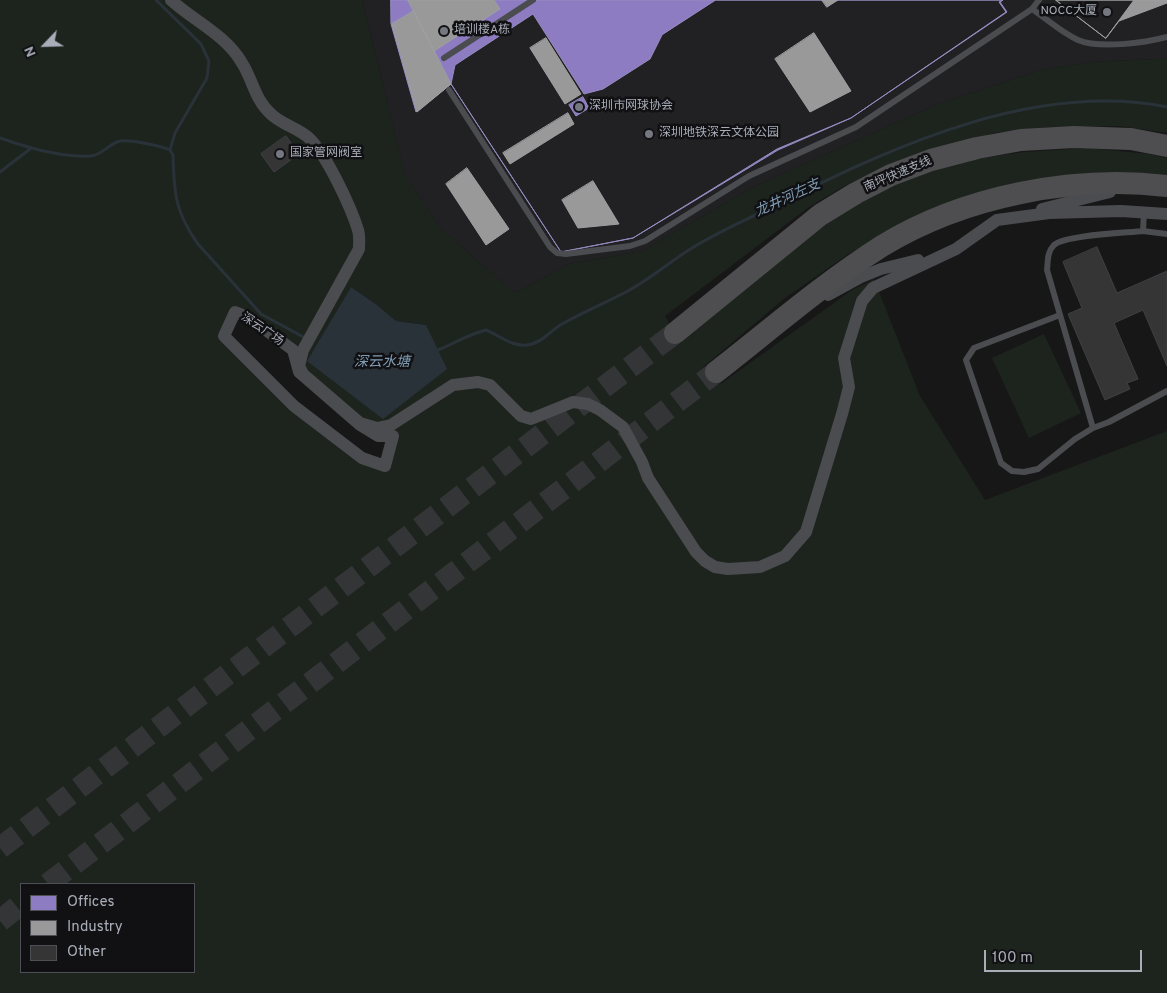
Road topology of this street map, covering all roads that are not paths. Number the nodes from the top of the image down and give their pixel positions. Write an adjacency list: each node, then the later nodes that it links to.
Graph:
1 (171, 0): 16 (street)
2 (534, 0): 6 (lane)
3 (1039, 0): 4 (lane)
4 (1032, 10): 5 (lane); 7 (lane)
5 (1167, 37)
6 (444, 58)
7 (449, 90)
8 (1167, 146): 19 (highway, 南坪快速支线)
9 (1142, 183): 10 (highway); 13 (street); 18 (highway)
10 (1167, 186)
11 (1144, 212): 12 (street); 13 (street); 14 (lane)
12 (1167, 214)
13 (1026, 215): 16 (street)
14 (1143, 232): 15 (lane); 17 (lane)
15 (1167, 234)
16 (956, 250): 18 (street)
17 (1060, 315): 22 (lane); 22 (lane)
18 (776, 326): 20 (highway)
19 (675, 334)
20 (716, 372)
21 (1167, 391): 22 (lane)
22 (1093, 428)
23 (385, 466): 23 (street, 深云广场)

